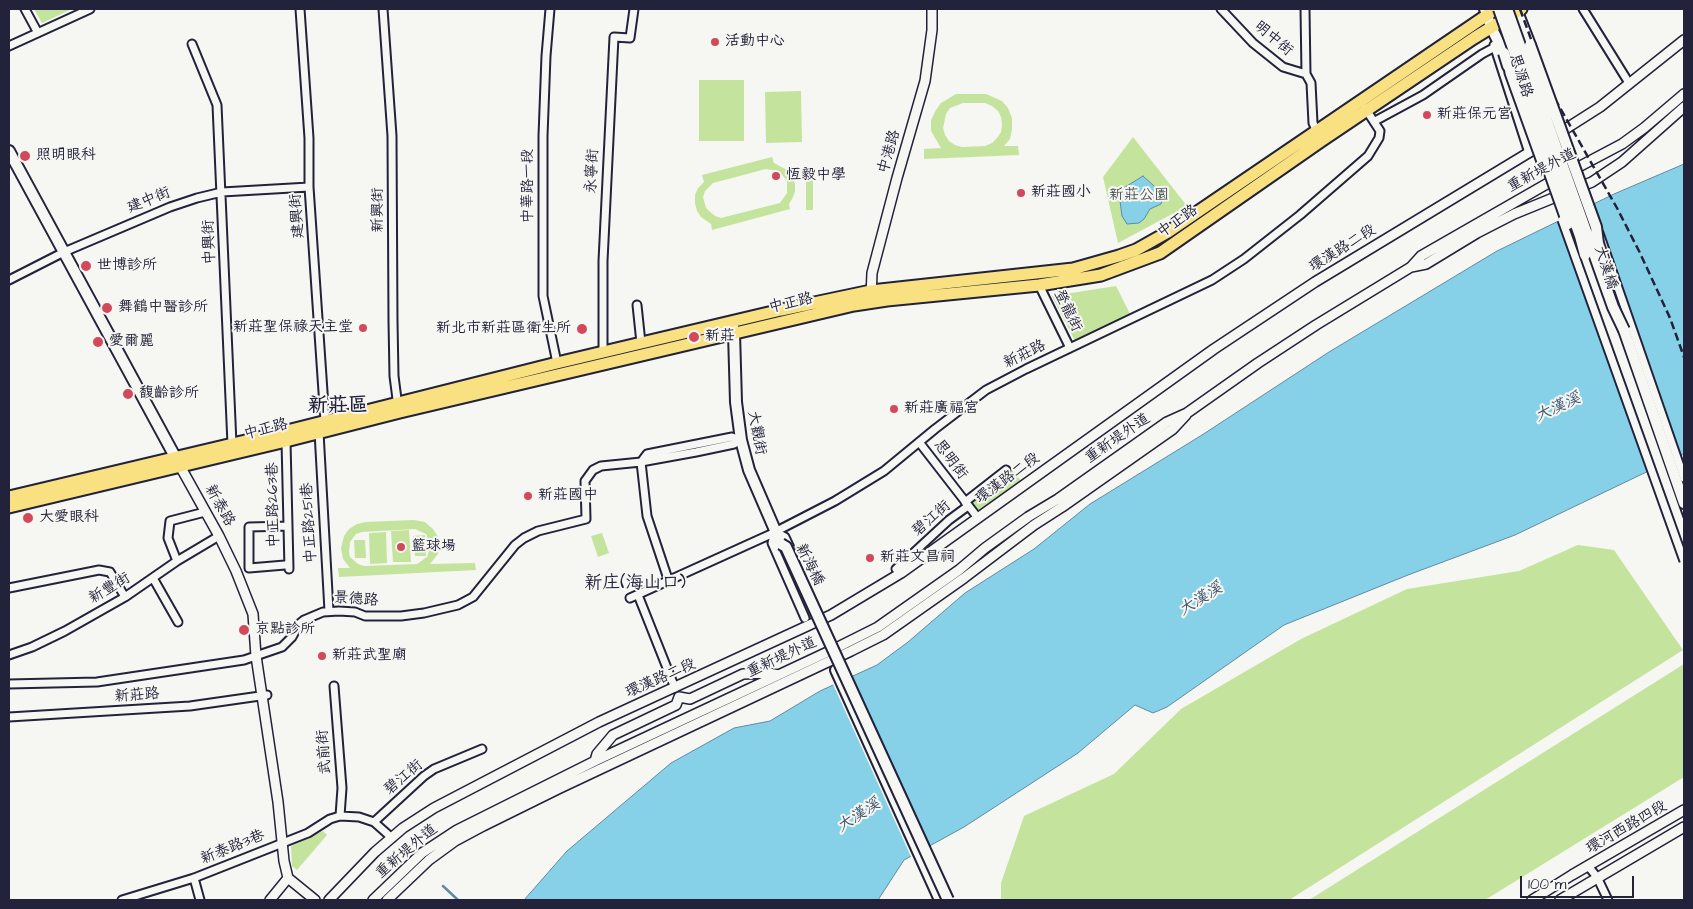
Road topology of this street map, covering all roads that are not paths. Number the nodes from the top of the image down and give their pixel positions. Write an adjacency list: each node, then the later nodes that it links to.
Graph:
1 (25, 9): 14 (street)
2 (90, 9): 14 (street)
3 (300, 9): 30 (street, 建興街)
4 (383, 9): 47 (street, 新興街)
5 (550, 9): 46 (street, 中華路一段)
6 (634, 9): 45 (street, 永寧街)
7 (932, 9): 38 (street, 中港路)
8 (1221, 9): 20 (street, 明中街)
9 (1305, 9): 20 (street)
10 (1515, 9): 13 (main road, 中正路); 26 (street, 思源路); 32 (main road, bridge); 41 (main road, 大漢橋, bridge)
11 (1582, 9): 21 (street)
12 (1492, 10): 13 (main road); 23 (main road, 中正路); 34 (main road, 大漢橋, bridge)
13 (1491, 27): 18 (main road); 23 (main road, 中正路)
14 (38, 33): 17 (street)
15 (1684, 40): 21 (street, 環漢路二段)
16 (192, 44): 31 (street, 中興街)
17 (9, 46)
18 (1499, 50): 19 (main road, bridge); 25 (street); 29 (street, 思源路)
19 (1508, 66): 34 (main road, bridge); 71 (street, bridge)
20 (1306, 74): 27 (street)
21 (1629, 82): 26 (street, 環漢路二段)
22 (1684, 94): 35 (street, 重新堤外道)
23 (1363, 106): 25 (street); 27 (main road, 中正路)
24 (1684, 107): 35 (street, 重新堤外道)
25 (1375, 121): 44 (street, 新莊路)
26 (1565, 129): 29 (street, 環漢路二段)
27 (1319, 136): 37 (main road, 中正路); 38 (main road, 中正路)
28 (9, 151): 33 (main road, 新泰路)
29 (1530, 153): 64 (street, 環漢路二段)
30 (309, 187): 31 (street, 建中街); 49 (street, 建興街)
31 (222, 192): 33 (street, 建中街); 54 (street, 中興街)
32 (1596, 227): 41 (main road, bridge); 58 (street)
33 (64, 252): 36 (street, 建中街); 55 (main road, 新泰路)
34 (1584, 255): 68 (main road, 大漢橋)
35 (1411, 267): 48 (street, 重新堤外道)
36 (9, 280)
37 (1039, 285): 38 (main road, 中正路); 44 (street, 登龍街)
38 (872, 296): 40 (main road, 中正路); 42 (main road, 中正路)
39 (637, 305): 43 (street)
40 (731, 322): 42 (main road, 大觀街); 43 (main road, 中正路)
41 (1624, 330): 60 (main road, 大漢橋)
42 (734, 333): 47 (main road, 中正路); 51 (main road, 大觀街)
43 (641, 343): 45 (main road, 中正路)
44 (1070, 348): 53 (street, 新莊路)
45 (603, 352): 46 (main road, 中正路)
46 (557, 363): 47 (main road, 中正路)
47 (399, 408): 49 (main road, 中正路); 50 (main road, 中正路)
48 (1187, 413): 85 (street, 重新堤外道); 110 (street, 重新堤外道)
49 (325, 421): 54 (main road, 中正路)
50 (319, 432): 52 (main road, 中正路); 79 (street, 中正路251巷)
51 (741, 440): 56 (street, 景德路); 66 (main road, 大觀街)
52 (286, 442): 55 (main road, 中正路); 65 (street, 中正路263巷)
53 (919, 442): 61 (street, 思明街); 66 (street, 新莊路)
54 (232, 444): 55 (main road, 中正路)
55 (178, 462): 59 (main road, 中正路); 62 (main road, 中正路); 63 (street, 新泰路)
56 (641, 462): 74 (street); 79 (street, 景德路)
57 (1006, 470): 61 (street, 碧江街)
58 (1684, 478)
59 (9, 497)
60 (1684, 503)
61 (966, 504): 64 (street, 思明街); 72 (street, 碧江街)
62 (9, 507)
63 (205, 512): 67 (street, 新泰路); 70 (street)
64 (978, 518): 72 (street, 環漢路二段)
65 (288, 526): 65 (street, 中正路263巷)
66 (775, 532): 69 (main road, 大觀街); 74 (street, 新莊路); 80 (street, 大觀街); 81 (street, 大觀街)
67 (219, 536): 70 (street, 新豐街); 84 (street, 新泰路)
68 (1684, 536)
69 (781, 544): 111 (main road, 新海橋); 112 (main road, 新海橋, bridge)
70 (177, 561): 73 (street, 新豐街)
71 (1684, 561)
72 (901, 574): 88 (street, 環漢路二段)
73 (153, 578): 77 (street, 新豐街); 82 (street)
74 (669, 582): 76 (street, 新莊路)
75 (9, 588): 77 (street)
76 (638, 595): 78 (street, 新莊路); 88 (street)
77 (125, 598): 83 (street, 新豐街)
78 (630, 598)
79 (329, 611): 84 (street, 景德路)
80 (821, 611)
81 (805, 618)
82 (178, 622)
83 (9, 655)
84 (256, 656): 86 (street, 景德路); 89 (street, 新泰路)
85 (778, 675): 90 (street); 93 (street, 重新堤外道)
86 (9, 684)
87 (334, 686): 95 (street, 武前街)
88 (675, 688): 90 (street); 98 (street, 環漢路二段)
89 (264, 695): 91 (street, 新莊路); 99 (street, 新泰路)
90 (679, 697): 93 (street)
91 (9, 717)
92 (482, 749): 96 (street, 碧江街)
93 (595, 761): 109 (street, 重新堤外道)
94 (1684, 810): 100 (street, 環河西路四段)
95 (340, 816): 96 (street); 99 (street, 新泰路3巷)
96 (374, 822): 98 (street)
97 (1684, 827): 101 (street, 環河西路四段)
98 (392, 838): 108 (street, 環漢路二段)
99 (282, 843): 102 (street, 新泰路3巷); 103 (street, 新泰路)
100 (1588, 866): 101 (street); 113 (street, 環河西路四段)
101 (1596, 877): 114 (street, 環河西路四段); 115 (street)
102 (194, 878): 104 (street, 新泰路3巷); 105 (street)
103 (288, 878): 106 (street); 107 (street)
104 (122, 900)
105 (200, 900)
106 (270, 900)
107 (315, 900)
108 (328, 900)
109 (374, 900)
110 (387, 900)
111 (940, 900)
112 (948, 900)
113 (1532, 900)
114 (1560, 900)
115 (1608, 900)

